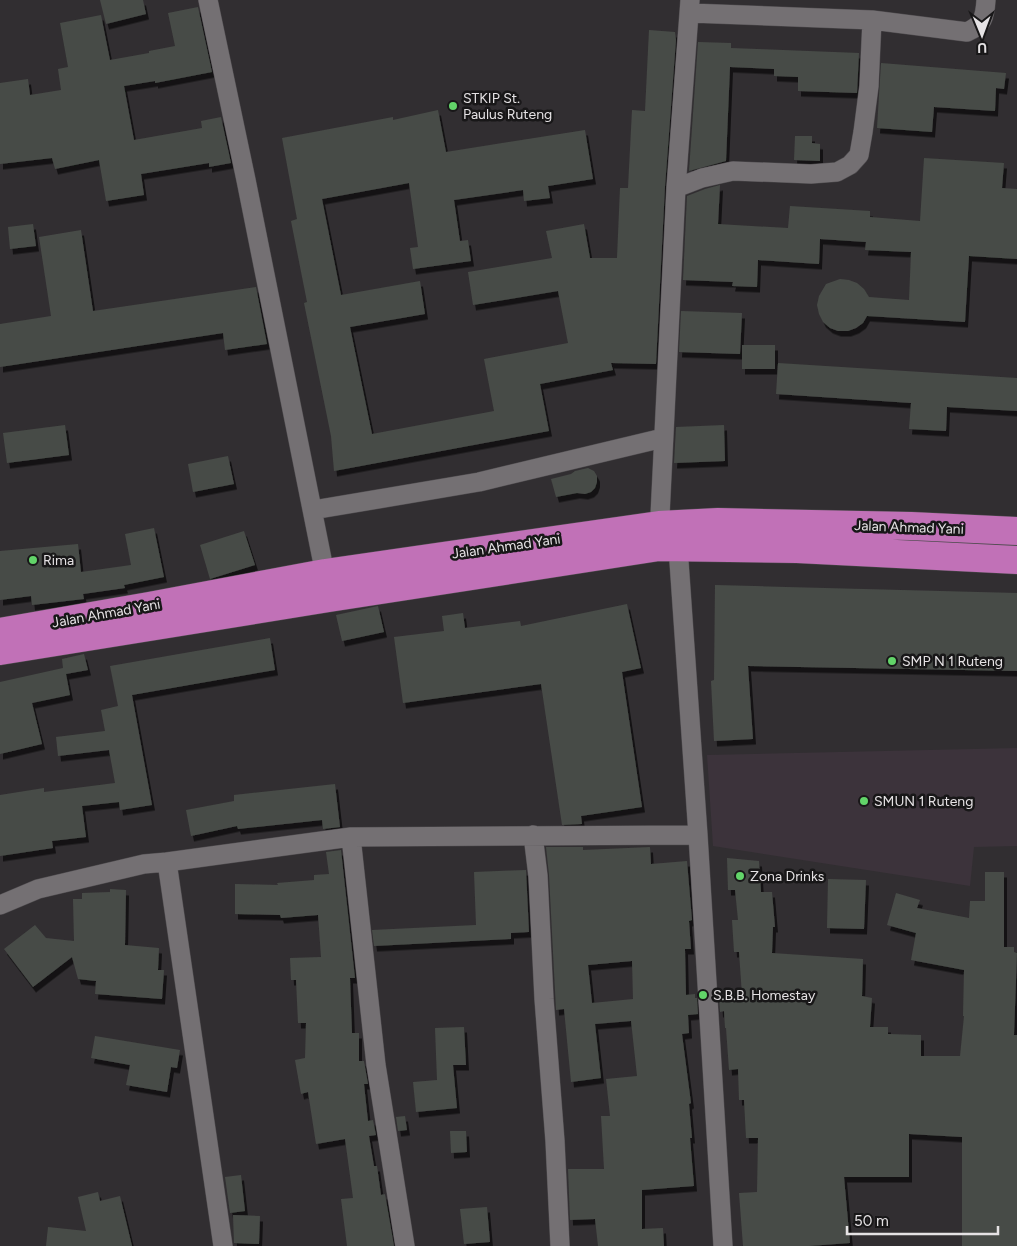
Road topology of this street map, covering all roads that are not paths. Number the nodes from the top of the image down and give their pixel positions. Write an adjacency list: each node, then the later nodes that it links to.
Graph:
1 (208, 0): 7 (street)
2 (986, 0): 4 (street)
3 (690, 7): 4 (street); 5 (street)
4 (872, 20): 5 (street)
5 (676, 188): 6 (street)
6 (663, 438): 7 (street); 10 (street)
7 (313, 510): 13 (street)
8 (911, 526): 9 (highway, Jalan Ahmad Yani); 10 (highway, Jalan Ahmad Yani); 11 (highway)
9 (1017, 531)
10 (665, 540): 11 (highway, Jalan Ahmad Yani); 13 (highway, Jalan Ahmad Yani); 16 (street)
11 (912, 555): 12 (highway, Jalan Ahmad Yani)
12 (1017, 560)
13 (327, 585): 14 (highway, Jalan Ahmad Yani); 15 (highway, Jalan Ahmad Yani)
14 (0, 632)
15 (0, 651)
16 (698, 835): 17 (street); 24 (street)
17 (533, 836): 18 (street); 23 (street)
18 (350, 837): 19 (street); 22 (street)
19 (167, 862): 20 (street); 21 (street)
20 (0, 905)
21 (223, 1246)
22 (405, 1246)
23 (560, 1246)
24 (723, 1246)

